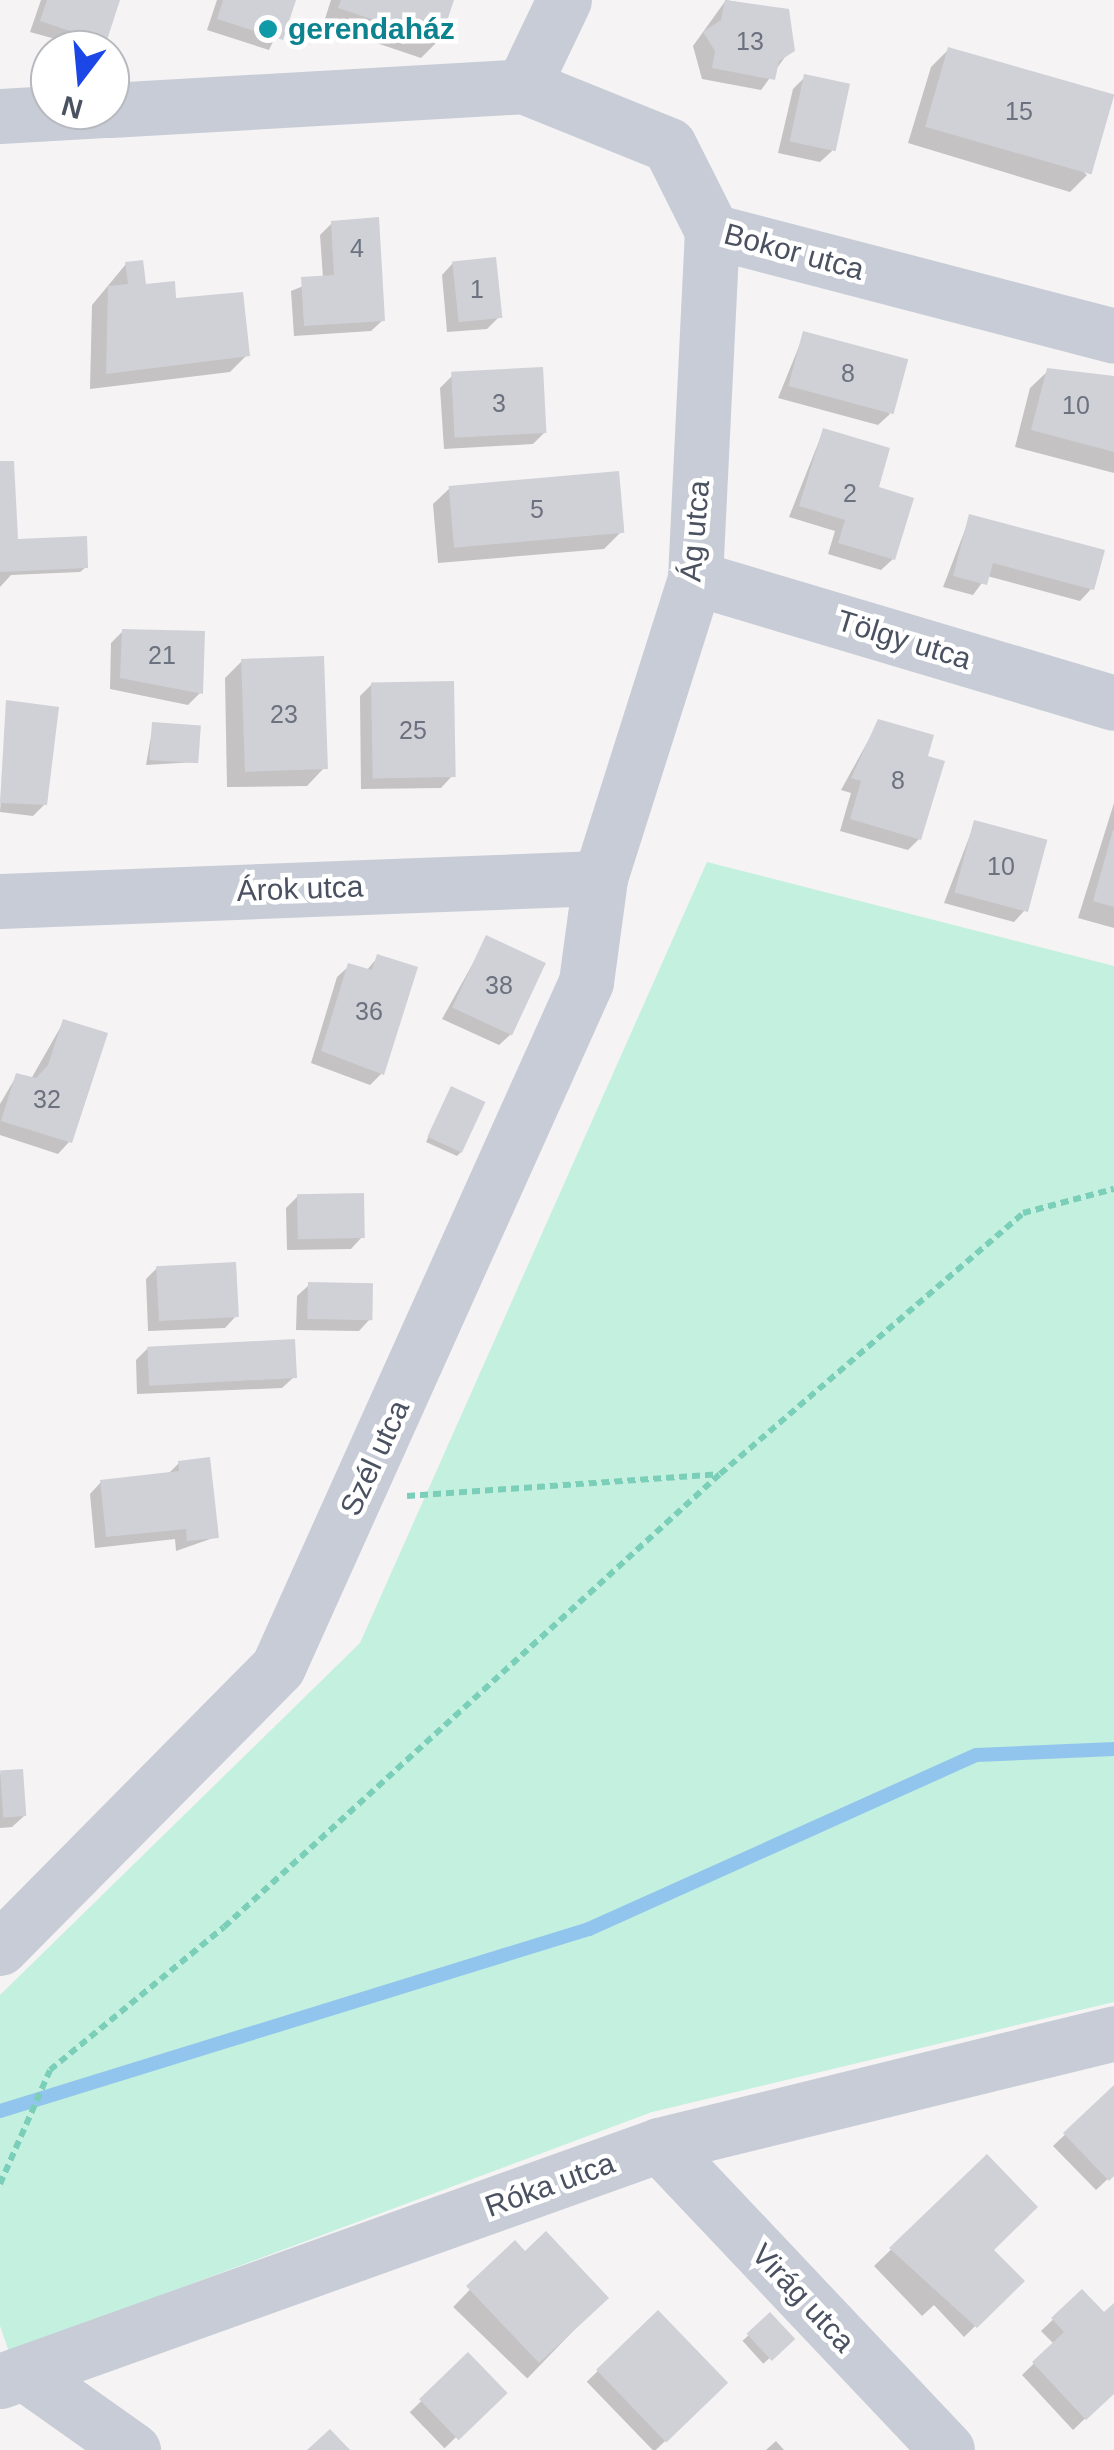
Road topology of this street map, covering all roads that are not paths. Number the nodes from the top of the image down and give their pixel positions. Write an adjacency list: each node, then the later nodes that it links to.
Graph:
1 (564, 0): 2 (street)
2 (524, 86): 3 (street, Bokor utca); 6 (street, Bokor utca)
3 (130, 109)
4 (30, 114): 5 (street, Bokor utca)
5 (0, 116)
6 (712, 231): 7 (street, Bokor utca); 8 (street, Ág utca)
7 (1114, 336)
8 (695, 578): 9 (street, Tölgy utca); 10 (street, Ág utca)
9 (1114, 702)
10 (600, 878): 11 (street, Árok utca); 12 (street, Szél utca)
11 (0, 901)
12 (0, 1948)
13 (1114, 2033): 14 (street, Róka utca)
14 (659, 2145): 15 (street, Róka utca); 17 (street, Virág utca)
15 (14, 2378): 16 (street)
16 (133, 2450)
17 (947, 2450)

